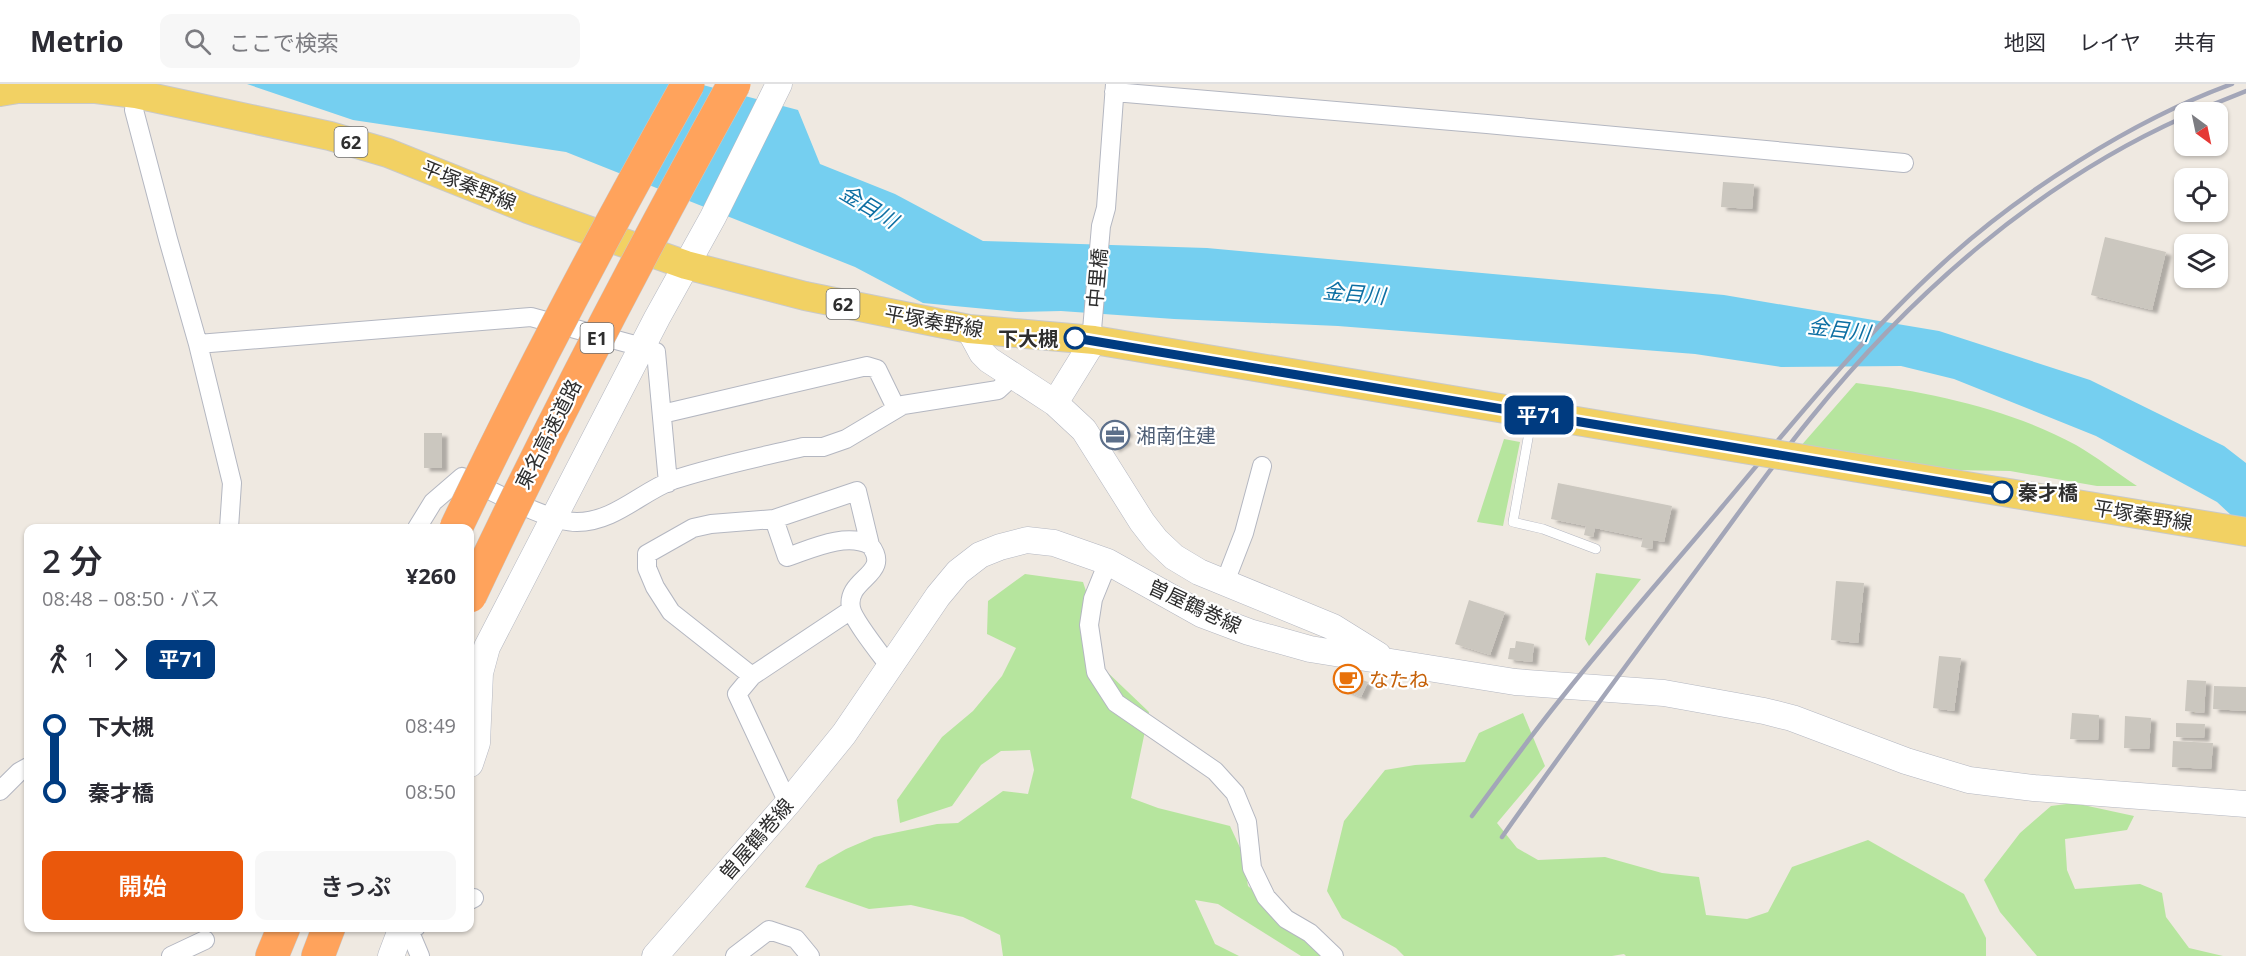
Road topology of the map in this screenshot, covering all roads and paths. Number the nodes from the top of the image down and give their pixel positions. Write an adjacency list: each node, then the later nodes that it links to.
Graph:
1 (688, 84): 24 (highway, 東名高速道路 / E1, bridge)
2 (734, 84): 30 (highway, 東名高速道路 / E1, bridge)
3 (779, 84): 8 (street)
4 (1115, 88): 7 (street); 10 (street, 中里橋)
5 (0, 92): 6 (main road, 平塚秦野線 / 62)
6 (136, 94): 8 (main road, 平塚秦野線 / 62); 11 (street)
7 (1904, 163)
8 (686, 265): 9 (main road, 平塚秦野線 / 62); 12 (street)
9 (969, 329): 10 (main road, 平塚秦野線 / 62); 13 (street, 曽屋鶴巻線)
10 (1093, 335): 14 (street); 17 (main road, 平塚秦野線 / 62)
11 (198, 344): 12 (street); 22 (street)
12 (642, 347): 16 (street); 20 (street)
13 (1013, 376): 14 (street, 曽屋鶴巻線); 15 (street)
14 (1055, 403): 29 (street, 曽屋鶴巻線)
15 (896, 408): 16 (street); 19 (street)
16 (662, 414): 19 (street)
17 (1532, 414): 25 (main road, 平塚秦野線 / 62, bridge); 27 (lane)
18 (1262, 466): 29 (street)
19 (668, 483): 20 (street)
20 (554, 519): 23 (street); 35 (street)
21 (774, 519): 26 (street); 26 (street); 34 (street)
22 (230, 524)
23 (419, 524)
24 (458, 524)
25 (2246, 532)
26 (870, 545): 31 (street)
27 (1596, 549)
28 (1108, 562): 32 (street, 曽屋鶴巻線); 33 (street, 曽屋鶴巻線); 53 (street)
29 (1225, 582): 32 (street, 曽屋鶴巻線)
30 (474, 588)
31 (851, 610): 33 (street); 34 (street)
32 (1386, 660): 39 (street)
33 (890, 667): 38 (street, 曽屋鶴巻線)
34 (752, 676): 38 (street)
35 (474, 753)
36 (24, 769): 37 (street)
37 (0, 791)
38 (788, 803): 50 (street, 曽屋鶴巻線)
39 (2246, 804)
40 (282, 932): 46 (highway)
41 (327, 932): 47 (highway)
42 (406, 932): 48 (street)
43 (411, 932): 49 (street)
44 (205, 941): 45 (street)
45 (171, 956)
46 (272, 956)
47 (318, 956)
48 (391, 956)
49 (420, 956)
50 (655, 956)
51 (735, 956): 52 (street)
52 (810, 956)
53 (1334, 956)

